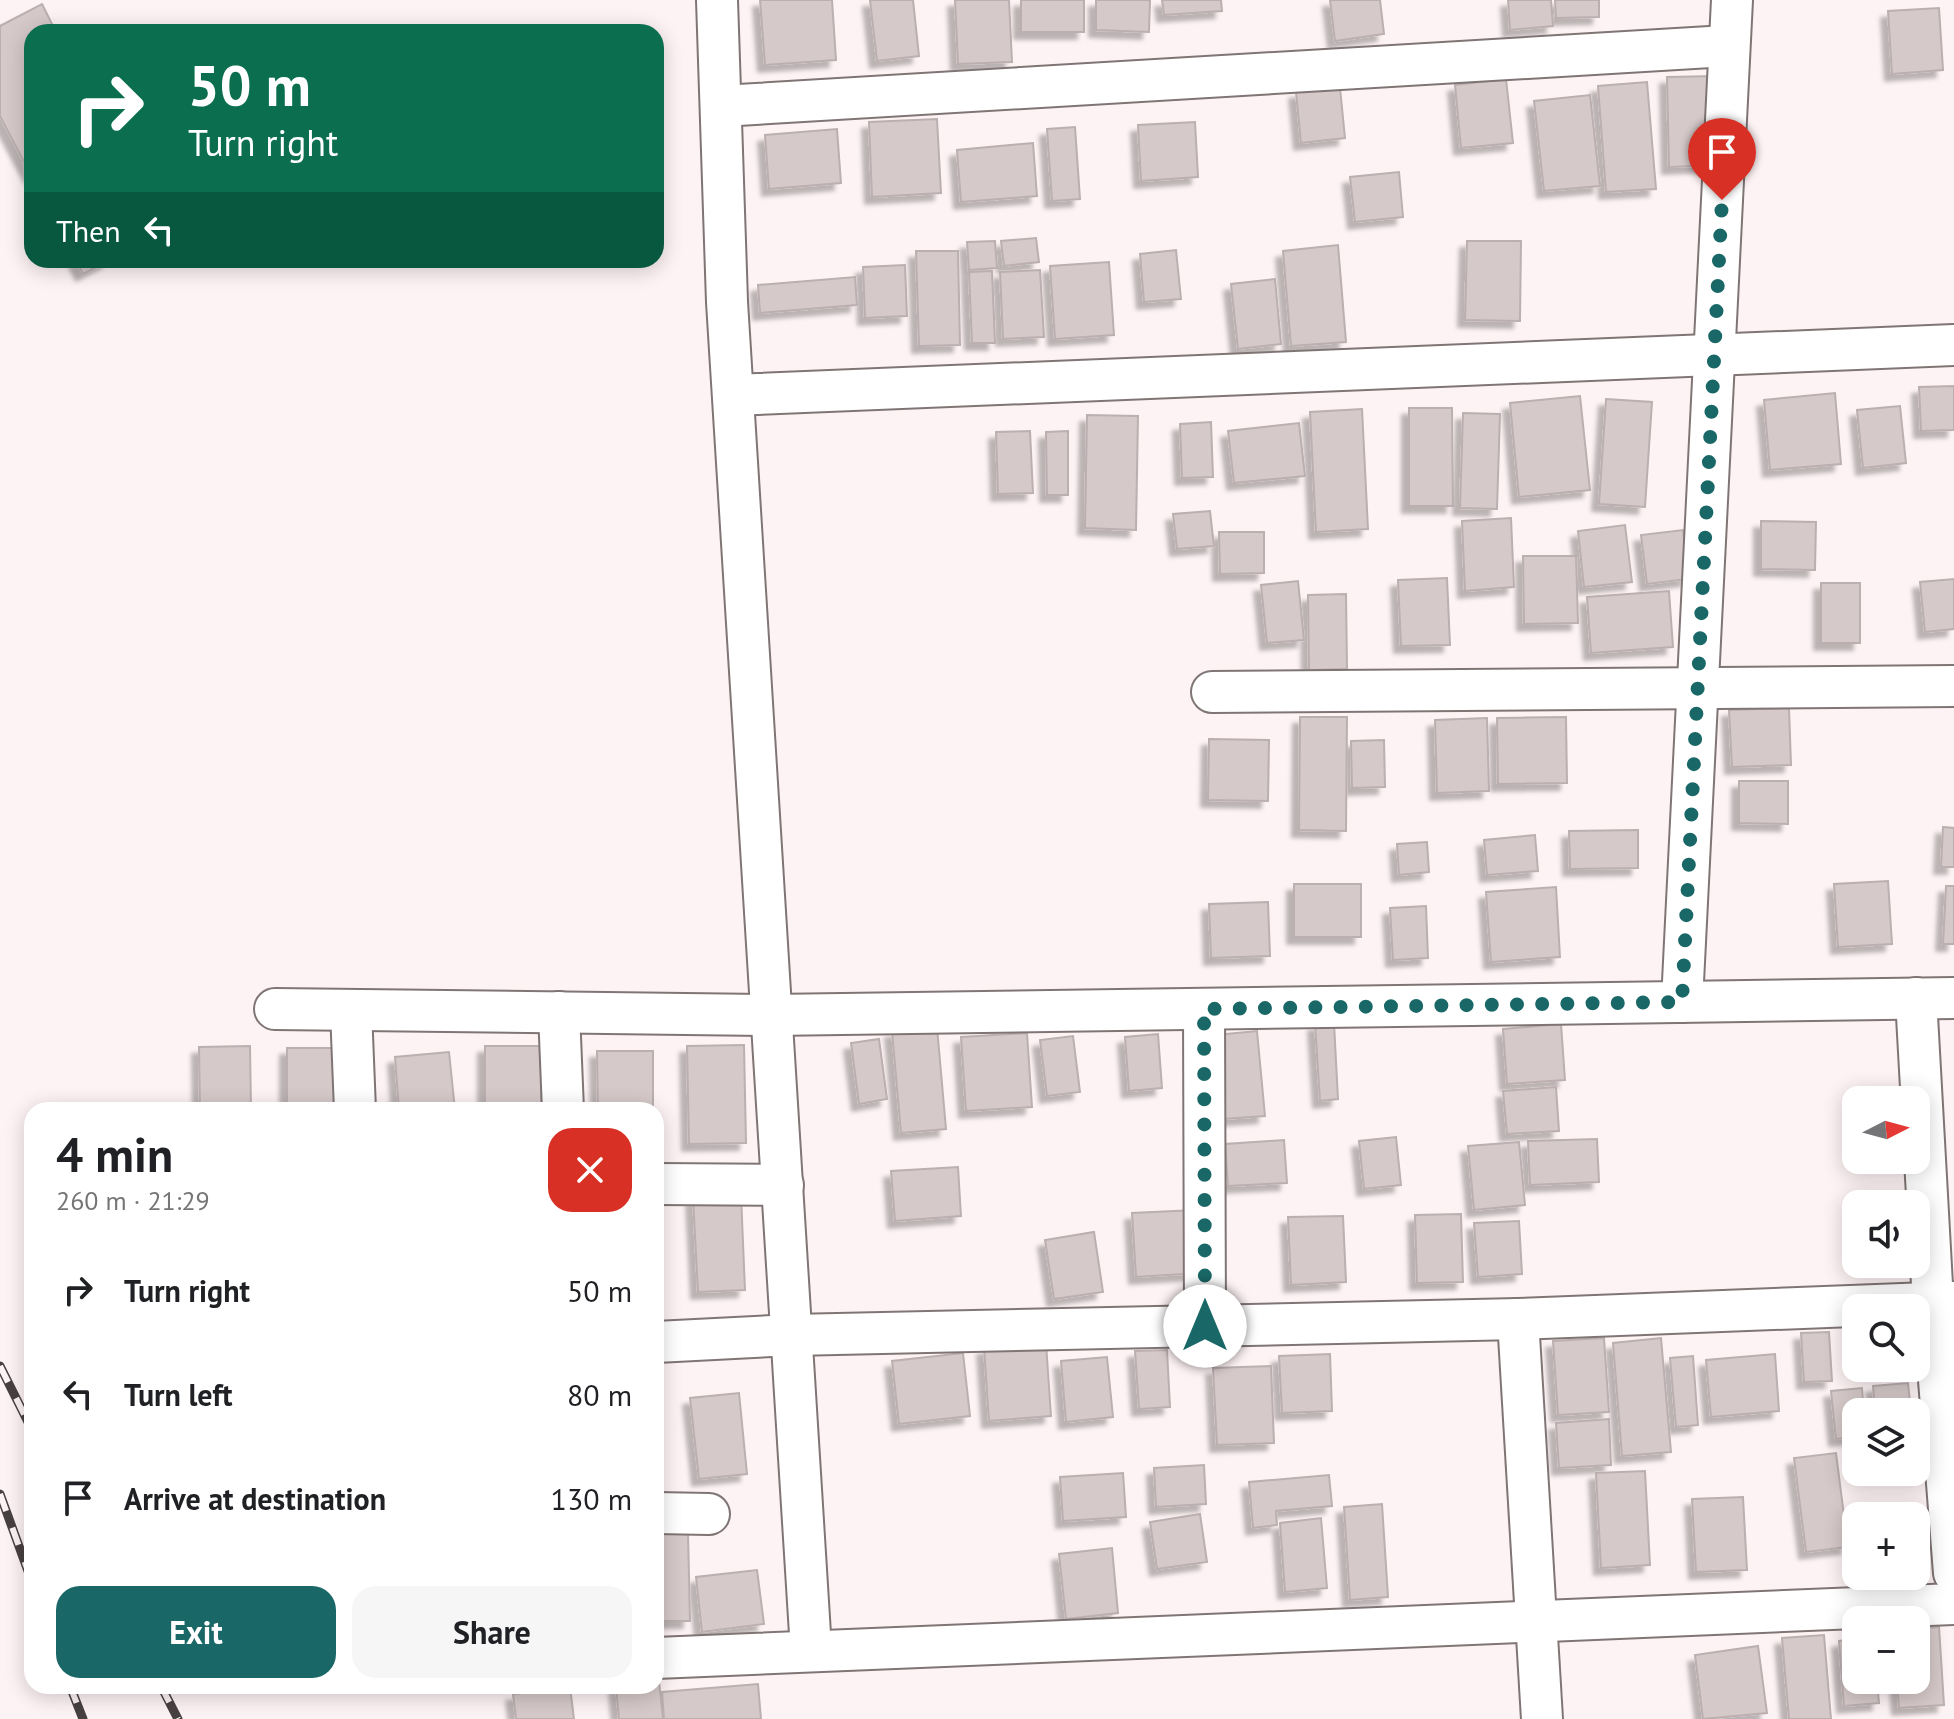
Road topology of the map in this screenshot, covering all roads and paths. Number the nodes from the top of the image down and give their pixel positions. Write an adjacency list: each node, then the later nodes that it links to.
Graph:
1 (717, 0): 4 (street)
2 (1732, 0): 3 (street)
3 (1727, 46): 4 (street); 6 (street)
4 (721, 106): 7 (street)
5 (1954, 345): 6 (street)
6 (1717, 354): 7 (street); 9 (street)
7 (733, 395): 17 (street)
8 (1954, 686): 9 (street)
9 (1698, 688): 10 (street); 12 (street)
10 (1212, 692)
11 (1935, 998): 12 (street); 22 (street)
12 (1682, 1002): 14 (street)
13 (275, 1009): 15 (street)
14 (1204, 1009): 17 (street); 24 (street)
15 (351, 1010): 16 (street); 18 (street)
16 (559, 1012): 17 (street); 19 (street)
17 (772, 1015): 21 (street)
18 (355, 1102)
19 (563, 1102)
20 (664, 1184): 21 (street)
21 (783, 1185): 25 (street)
22 (1944, 1303): 23 (street); 29 (street)
23 (1518, 1319): 24 (street); 31 (street)
24 (1205, 1326): 25 (street)
25 (792, 1335): 26 (street); 32 (street)
26 (664, 1342)
27 (664, 1513): 28 (street)
28 (709, 1514)
29 (1954, 1573)
30 (1954, 1604): 31 (street)
31 (1537, 1621): 32 (street); 34 (street)
32 (811, 1650): 33 (street)
33 (664, 1658)
34 (1542, 1719)

